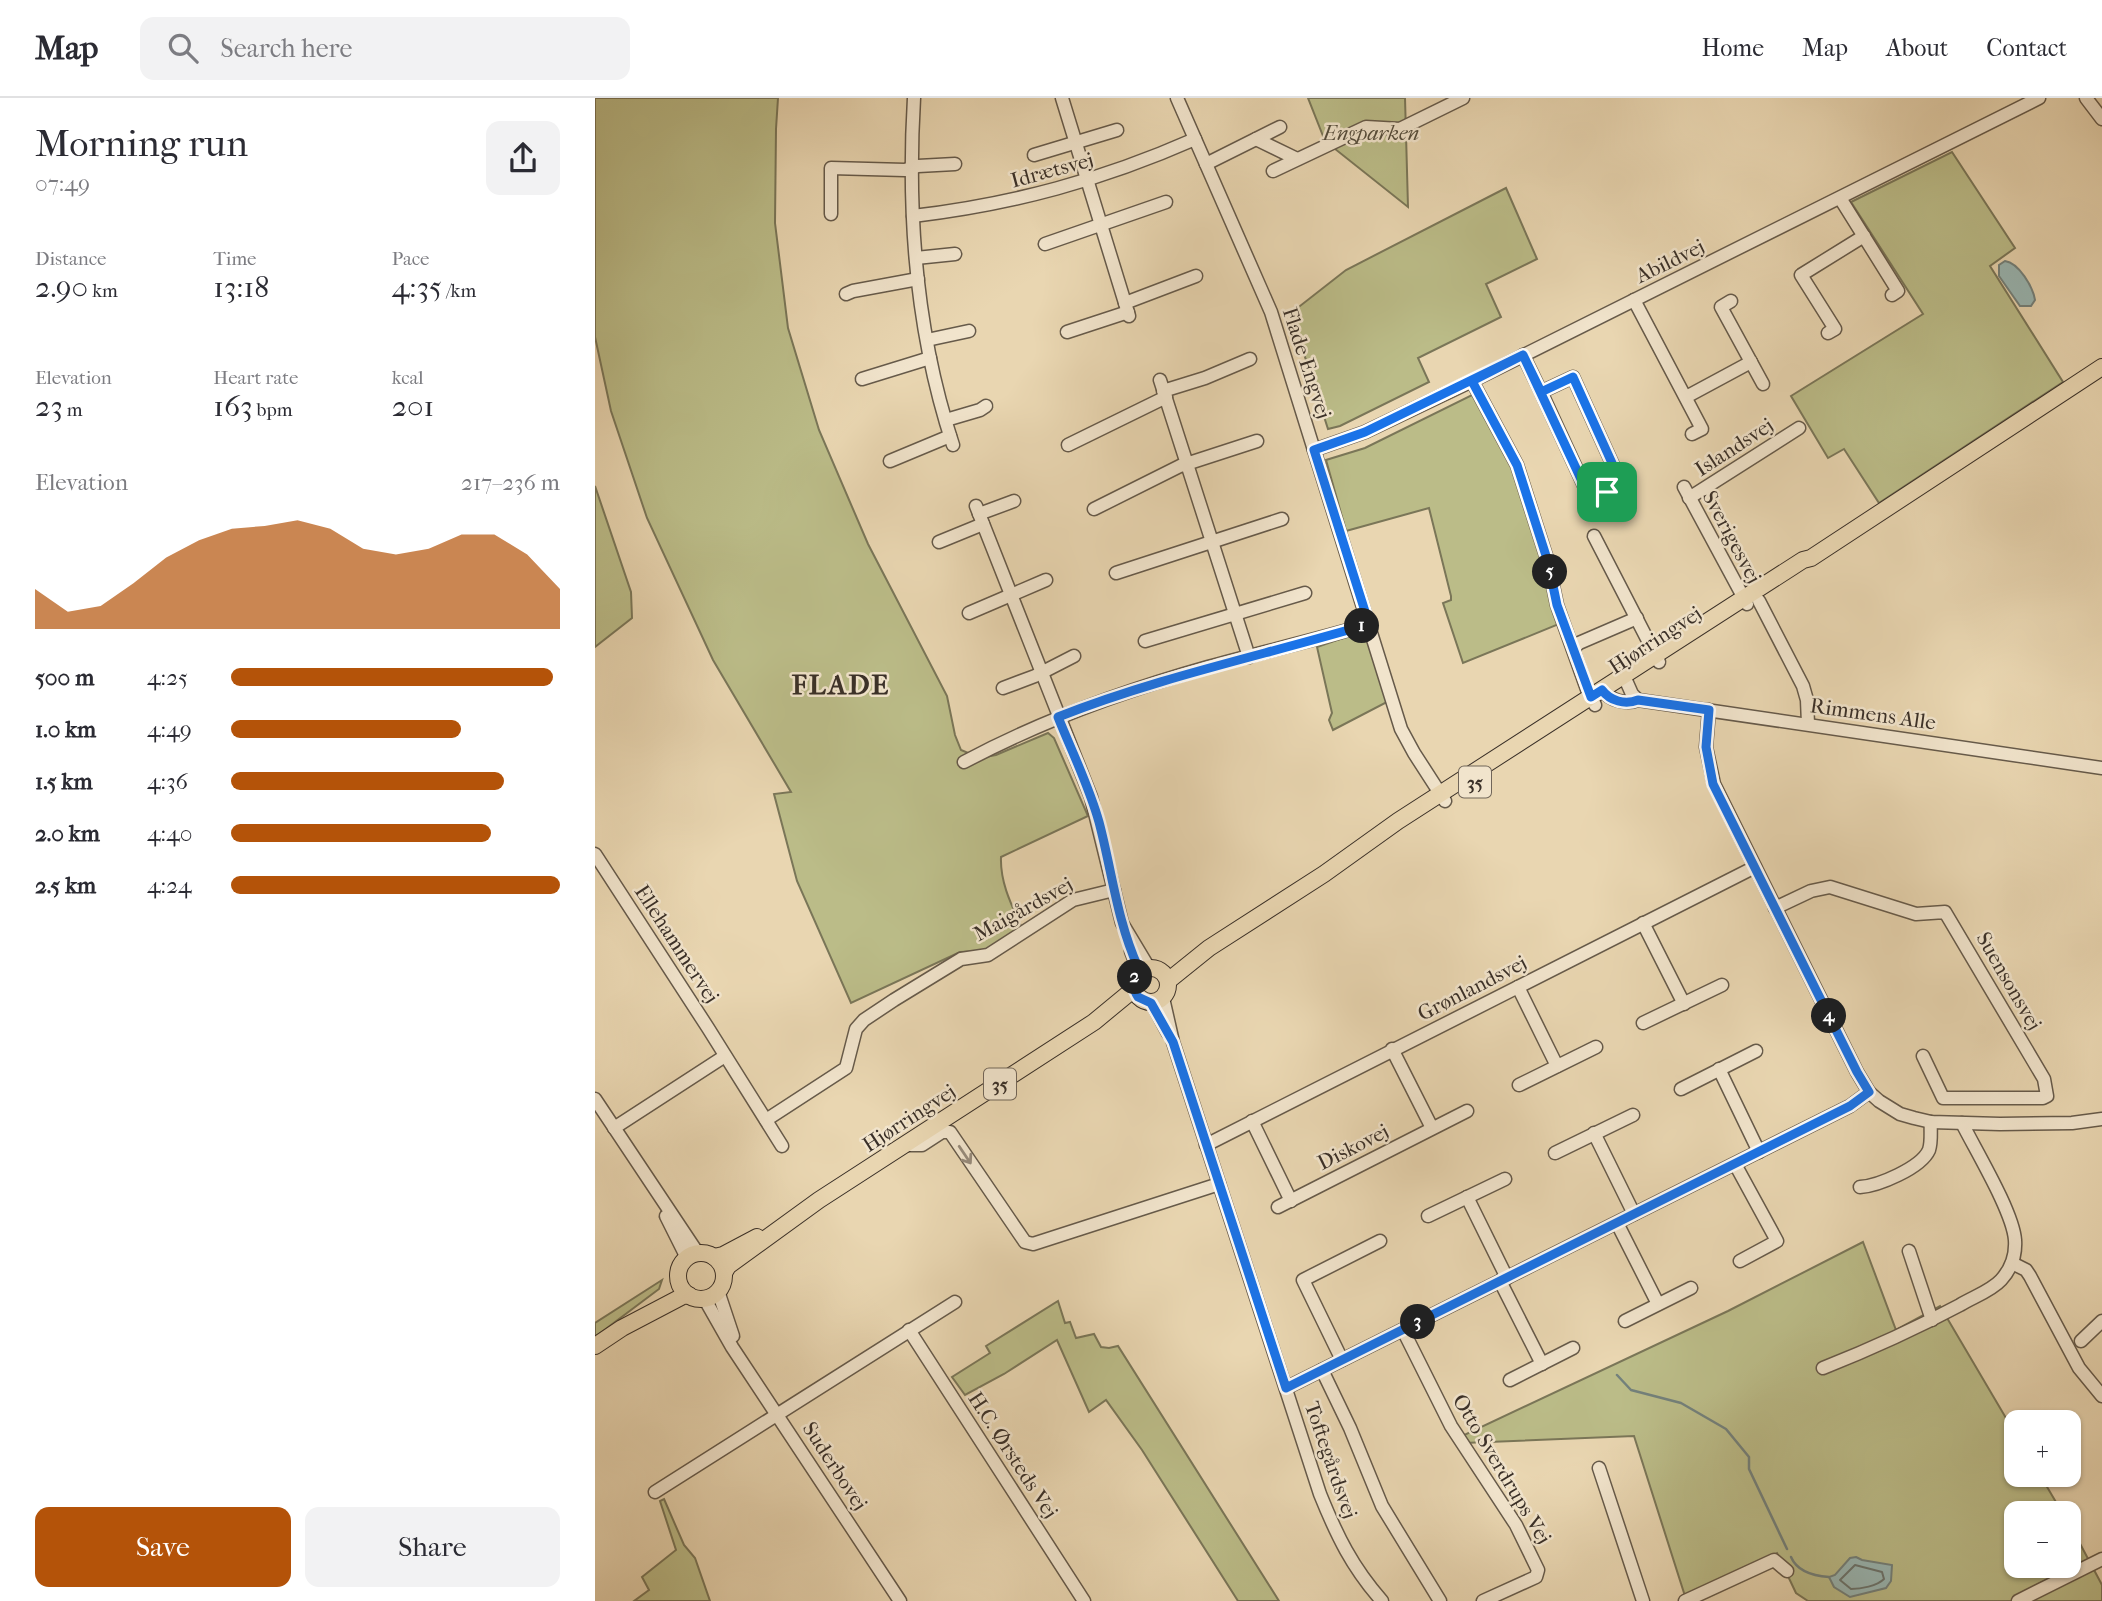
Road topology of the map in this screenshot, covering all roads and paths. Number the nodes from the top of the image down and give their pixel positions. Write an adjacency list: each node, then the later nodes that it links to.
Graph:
1 (914, 98): 17 (street)
2 (1062, 98): 12 (street)
3 (1177, 98): 10 (street, Flade Engvej)
4 (1463, 98): 14 (street)
5 (2039, 98): 20 (street, Abildvej)
6 (2086, 98): 7 (street)
7 (2102, 120)
8 (1280, 128): 11 (street)
9 (1117, 131): 12 (street)
10 (1195, 139): 16 (street, Flade Engvej); 19 (street, Idrætsvej)
11 (1256, 139): 14 (street); 16 (street)
12 (1075, 143): 13 (street); 19 (street)
13 (1034, 155)
14 (1297, 159): 18 (street)
15 (955, 164): 17 (street)
16 (1206, 164): 59 (street, Flade Engvej)
17 (911, 168): 22 (street); 23 (street)
18 (1273, 171)
19 (1087, 181): 23 (street, Idrætsvej); 24 (street)
20 (1840, 198): 25 (street); 33 (street, Abildvej)
21 (1166, 202): 24 (street)
22 (831, 214)
23 (913, 216): 28 (street)
24 (1101, 226): 26 (street); 35 (street)
25 (1864, 236): 32 (street); 38 (street)
26 (1045, 244)
27 (955, 254): 28 (street)
28 (916, 258): 30 (street)
29 (1195, 275): 35 (street)
30 (918, 279): 31 (street); 39 (street)
31 (846, 294)
32 (1892, 295)
33 (1634, 300): 40 (street, Abildvej); 51 (street)
34 (1731, 301): 43 (street)
35 (1127, 310): 37 (street)
36 (969, 331): 39 (street)
37 (1067, 332)
38 (1828, 333)
39 (927, 340): 41 (street)
40 (1523, 355): 47 (street, Abildvej); 50 (street)
41 (930, 358): 46 (street); 54 (street)
42 (1249, 359): 49 (street)
43 (1751, 362): 48 (street); 51 (street)
44 (2102, 367): 53 (main road, Hjørringvej / 35)
45 (2102, 377): 53 (main road, Hjørringvej / 35)
46 (862, 379)
47 (1472, 381): 59 (street, Abildvej); 80 (street)
48 (1763, 384)
49 (1163, 389): 58 (street); 61 (street)
50 (1541, 392): 50 (street)
51 (1686, 397): 56 (street)
52 (986, 407): 54 (street)
53 (2038, 411): 74 (main road, Hjørringvej / 35)
54 (946, 420): 60 (street)
55 (1799, 428): 62 (street, Islandsvej)
56 (1692, 434)
57 (1258, 441): 61 (street)
58 (1068, 445)
59 (1314, 450): 78 (street, Flade Engvej)
60 (890, 461)
61 (1187, 464): 64 (street); 69 (street)
62 (1686, 493): 74 (street, Sverigesvej)
63 (1014, 500): 65 (street)
64 (1094, 509)
65 (980, 515): 68 (street); 73 (street)
66 (1282, 519): 69 (street)
67 (1594, 536): 77 (street)
68 (939, 542)
69 (1212, 542): 70 (street); 76 (street)
70 (1116, 573)
71 (1046, 580): 73 (street)
72 (1305, 593): 76 (street)
73 (1011, 595): 75 (street); 84 (street)
74 (1750, 602): 83 (main road, Hjørringvej / 35); 91 (street, Sverigesvej)
75 (969, 613)
76 (1235, 614): 79 (street); 82 (street)
77 (1637, 618): 80 (street); 83 (street)
78 (1369, 624): 82 (street); 94 (street, Flade Engvej)
79 (1145, 641)
80 (1573, 649): 87 (street)
81 (1074, 656): 84 (street)
82 (1249, 657): 90 (street)
83 (1658, 659): 85 (main road, Hjørringvej / 35)
84 (1041, 673): 86 (street); 90 (street)
85 (1626, 680): 87 (main road, Hjørringvej / 35); 88 (street)
86 (1003, 688)
87 (1599, 697): 88 (street, Rimmens Alle); 94 (main road, Hjørringvej / 35)
88 (1638, 700): 89 (street, Rimmens Alle)
89 (1709, 710): 91 (street, Rimmens Alle); 96 (street)
90 (1058, 717): 92 (street); 97 (street)
91 (1808, 724): 93 (street, Rimmens Alle)
92 (964, 762)
93 (2102, 768)
94 (1443, 798): 100 (main road, Hjørringvej / 35)
95 (595, 854): 109 (street, Ellehammervej)
96 (1755, 867): 98 (street); 99 (street, Grønlandsvej)
97 (1114, 890): 100 (street); 120 (street, Maigårdsvej)
98 (1775, 908): 110 (street, Suensonsvej); 115 (street)
99 (1643, 923): 102 (street, Grønlandsvej); 104 (street)
100 (1154, 973): 103 (main road); 103 (main road)
101 (1722, 985): 104 (street)
102 (1518, 987): 107 (street, Grønlandsvej); 111 (street)
103 (1147, 998): 127 (street, Toftegårdsvej); 128 (main road, Hjørringvej / 35)
104 (1684, 1003): 105 (street)
105 (1643, 1023)
106 (1596, 1046): 111 (street)
107 (1392, 1049): 121 (street, Grønlandsvej); 125 (street)
108 (1756, 1051): 112 (street)
109 (725, 1056): 120 (street, Ellehammervej); 124 (street)
110 (1923, 1056)
111 (1557, 1066): 113 (street)
112 (1720, 1069): 114 (street); 130 (street)
113 (1519, 1085)
114 (1681, 1089)
115 (1869, 1092): 122 (street); 130 (street)
116 (595, 1099): 124 (street)
117 (1467, 1111): 125 (street, Diskovej)
118 (1633, 1115): 126 (street)
119 (2102, 1119): 123 (street)
120 (766, 1120): 129 (street, Ellehammervej)
121 (1252, 1121): 127 (street, Grønlandsvej); 137 (street)
122 (1931, 1122): 123 (street); 135 (street)
123 (1962, 1123): 149 (street)
124 (614, 1128): 138 (street)
125 (1433, 1128): 137 (street, Diskovej)
126 (1594, 1133): 131 (street); 140 (street)
127 (1206, 1144): 134 (street, Toftegårdsvej)
128 (906, 1145): 134 (street, one-way to 134); 143 (main road, Hjørringvej / 35)
129 (782, 1146)
130 (1759, 1152): 132 (street)
131 (1555, 1153)
132 (1735, 1164): 140 (street); 148 (street)
133 (1505, 1179): 136 (street)
134 (1219, 1184): 173 (street, Toftegårdsvej)
135 (1860, 1187)
136 (1467, 1197): 141 (street); 152 (street)
137 (1291, 1201): 139 (street, Diskovej)
138 (664, 1206): 146 (street); 147 (street)
139 (1278, 1207)
140 (1634, 1214): 142 (street)
141 (1428, 1216)
142 (1617, 1223): 152 (street); 157 (street)
143 (781, 1226): 146 (main road, Hjørringvej / 35); 150 (main road, Hjørringvej / 35)
144 (1380, 1241): 168 (street)
145 (1909, 1251): 158 (street)
146 (707, 1255): 147 (main road, 35); 150 (main road)
147 (684, 1260): 151 (main road)
148 (1740, 1261)
149 (2012, 1263): 158 (street); 174 (street)
150 (724, 1273): 154 (main road, 35)
151 (679, 1280): 155 (main road); 161 (main road)
152 (1503, 1280): 163 (street); 169 (street)
153 (1691, 1288): 157 (street)
154 (718, 1291): 155 (main road); 167 (street, Suderbovej)
155 (695, 1297): 161 (main road); 167 (street, Suderbovej)
156 (955, 1302): 162 (street)
157 (1658, 1304): 159 (street)
158 (1932, 1320): 170 (street)
159 (1625, 1321)
160 (2102, 1321): 164 (street)
161 (622, 1328): 165 (main road)
162 (909, 1330): 175 (street); 181 (street, H.C. Ørsteds Vej)
163 (1403, 1330): 168 (street); 184 (street, Otto Sverdrups Vej)
164 (2081, 1341)
165 (595, 1346)
166 (1573, 1348): 169 (street)
167 (738, 1353): 175 (street, Suderbovej)
168 (1342, 1360): 171 (street)
169 (1542, 1364): 172 (street)
170 (1823, 1368)
171 (1322, 1370): 173 (street); 183 (street)
172 (1510, 1380)
173 (1286, 1388): 182 (street, Toftegårdsvej)
174 (2102, 1396)
175 (777, 1414): 177 (street); 180 (street, Suderbovej)
176 (1599, 1468): 185 (street)
177 (655, 1492)
178 (2102, 1559): 187 (street)
179 (1787, 1571): 186 (street)
180 (900, 1601)
181 (1084, 1601)
182 (1382, 1601)
183 (1440, 1601)
184 (1483, 1601)
185 (1643, 1601)
186 (1685, 1601)
187 (2018, 1601)

